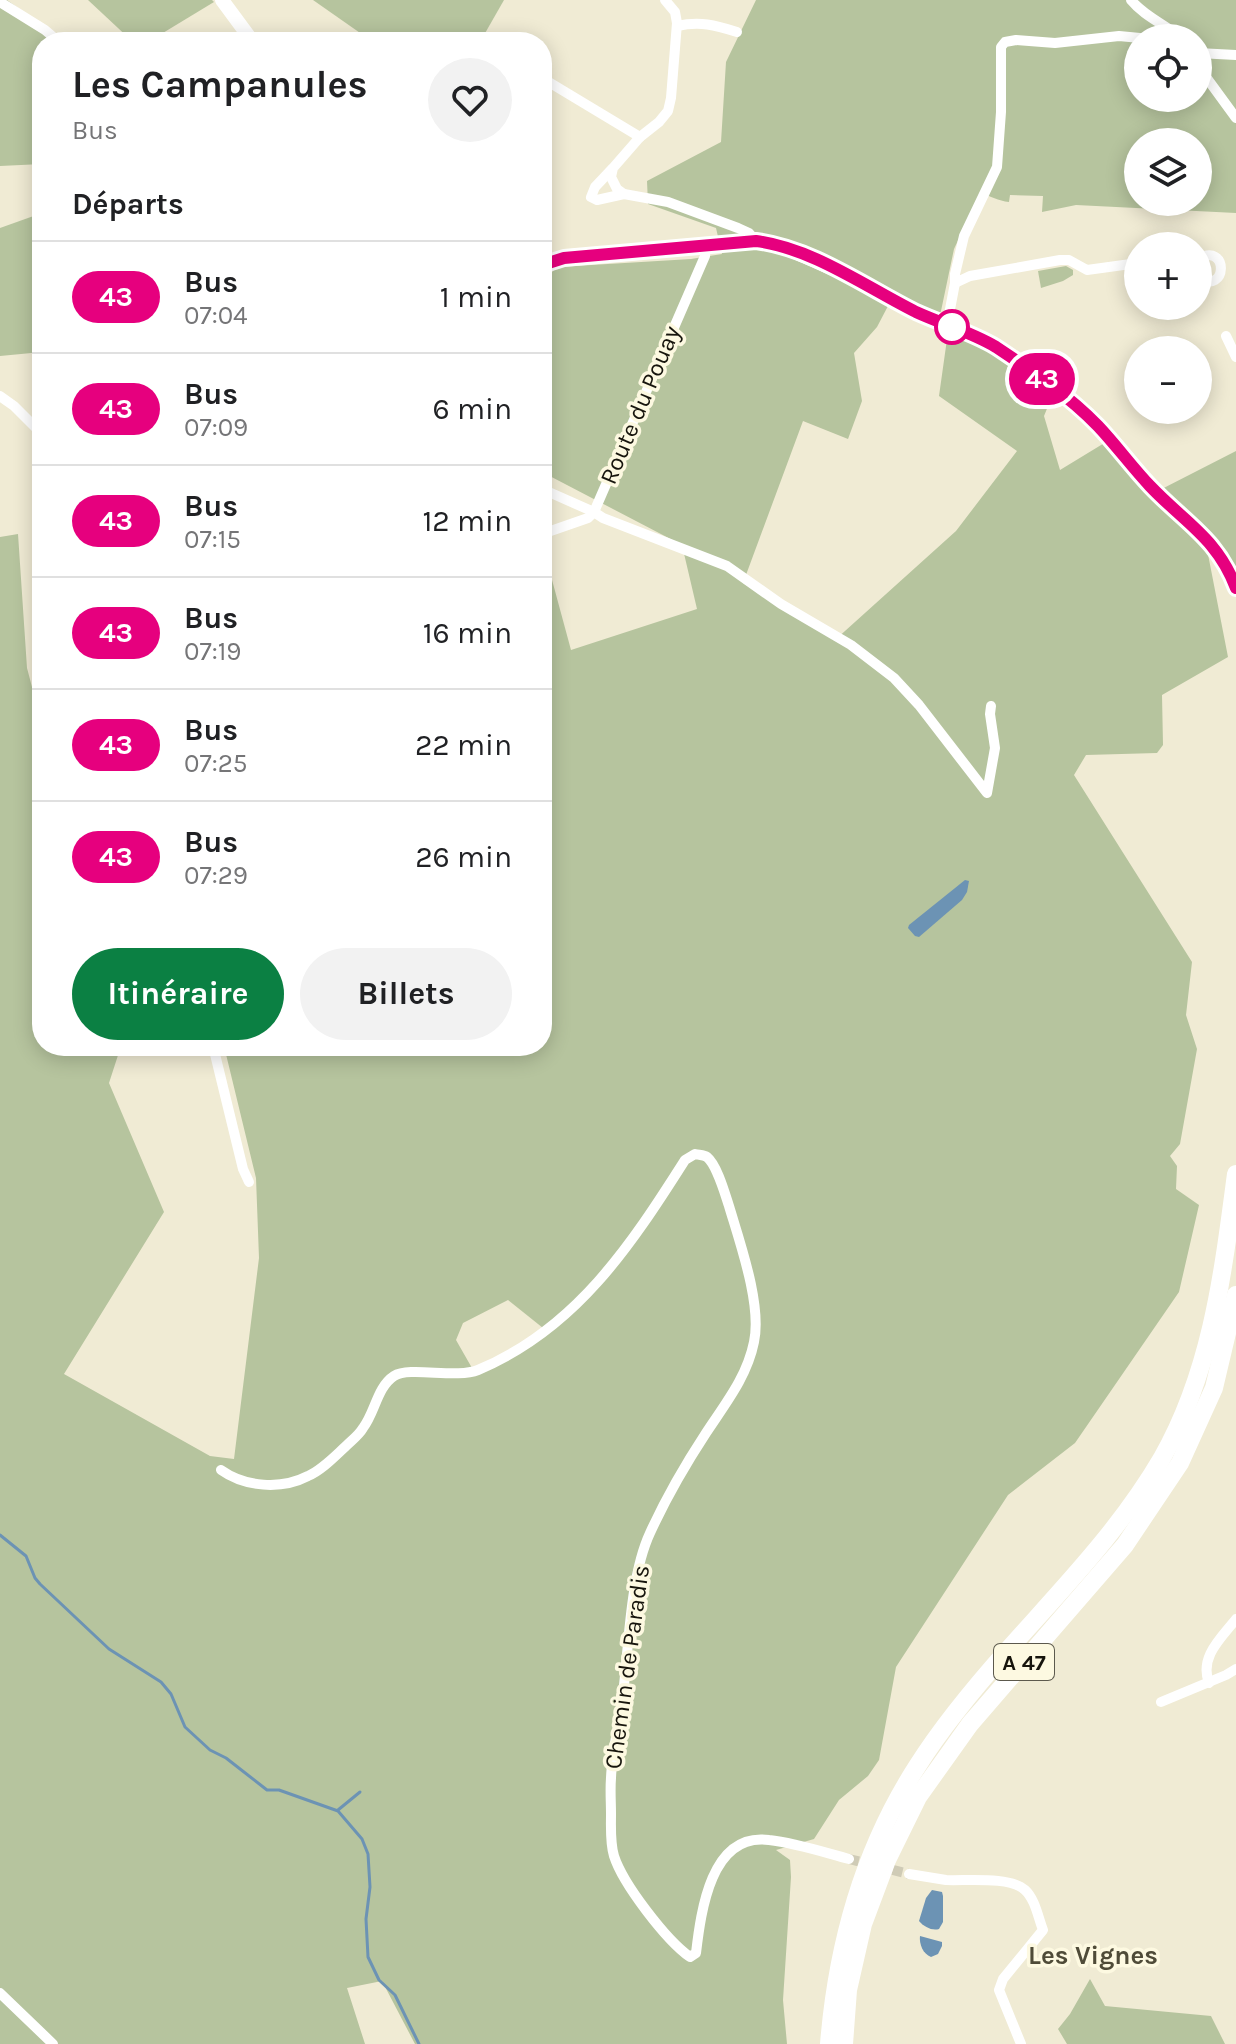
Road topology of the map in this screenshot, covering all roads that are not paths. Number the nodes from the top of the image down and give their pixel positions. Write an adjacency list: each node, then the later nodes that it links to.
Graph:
1 (222, 0): 8 (main road)
2 (665, 0): 6 (street)
3 (1131, 0): 5 (street)
4 (0, 2): 7 (street)
5 (1160, 24)
6 (677, 26): 9 (street); 16 (street)
7 (47, 32)
8 (246, 32)
9 (737, 32)
10 (1124, 36): 25 (street)
11 (1212, 54): 12 (street)
12 (1236, 55)
13 (552, 84): 16 (street)
14 (1212, 85): 15 (street)
15 (1236, 118)
16 (640, 137): 17 (street)
17 (613, 168): 18 (street); 18 (street)
18 (624, 194): 19 (street)
19 (756, 241): 20 (main road); 26 (main road)
20 (706, 246): 22 (main road); 32 (street, Route du Pouay)
21 (1212, 256): 24 (street)
22 (552, 262)
23 (1124, 265): 25 (street)
24 (1212, 281)
25 (955, 283): 26 (street)
26 (947, 325): 34 (main road)
27 (1226, 336): 28 (street)
28 (1236, 357)
29 (0, 396): 30 (street)
30 (32, 424)
31 (552, 493): 32 (street)
32 (594, 512): 33 (street, Route du Pouay); 35 (street)
33 (552, 531)
34 (1236, 588)
35 (991, 706)
36 (215, 1056): 38 (street)
37 (1236, 1174): 49 (highway, A 47)
38 (249, 1182)
39 (1236, 1295): 50 (highway, A 47)
40 (221, 1470): 45 (street, Chemin de Paradis)
41 (1236, 1619): 43 (street)
42 (1236, 1669): 43 (street)
43 (1209, 1683): 44 (street)
44 (1161, 1702)
45 (849, 1859)
46 (909, 1874): 51 (street)
47 (0, 1993): 48 (street)
48 (53, 2044)
49 (829, 2044)
50 (844, 2044)
51 (1021, 2044)

